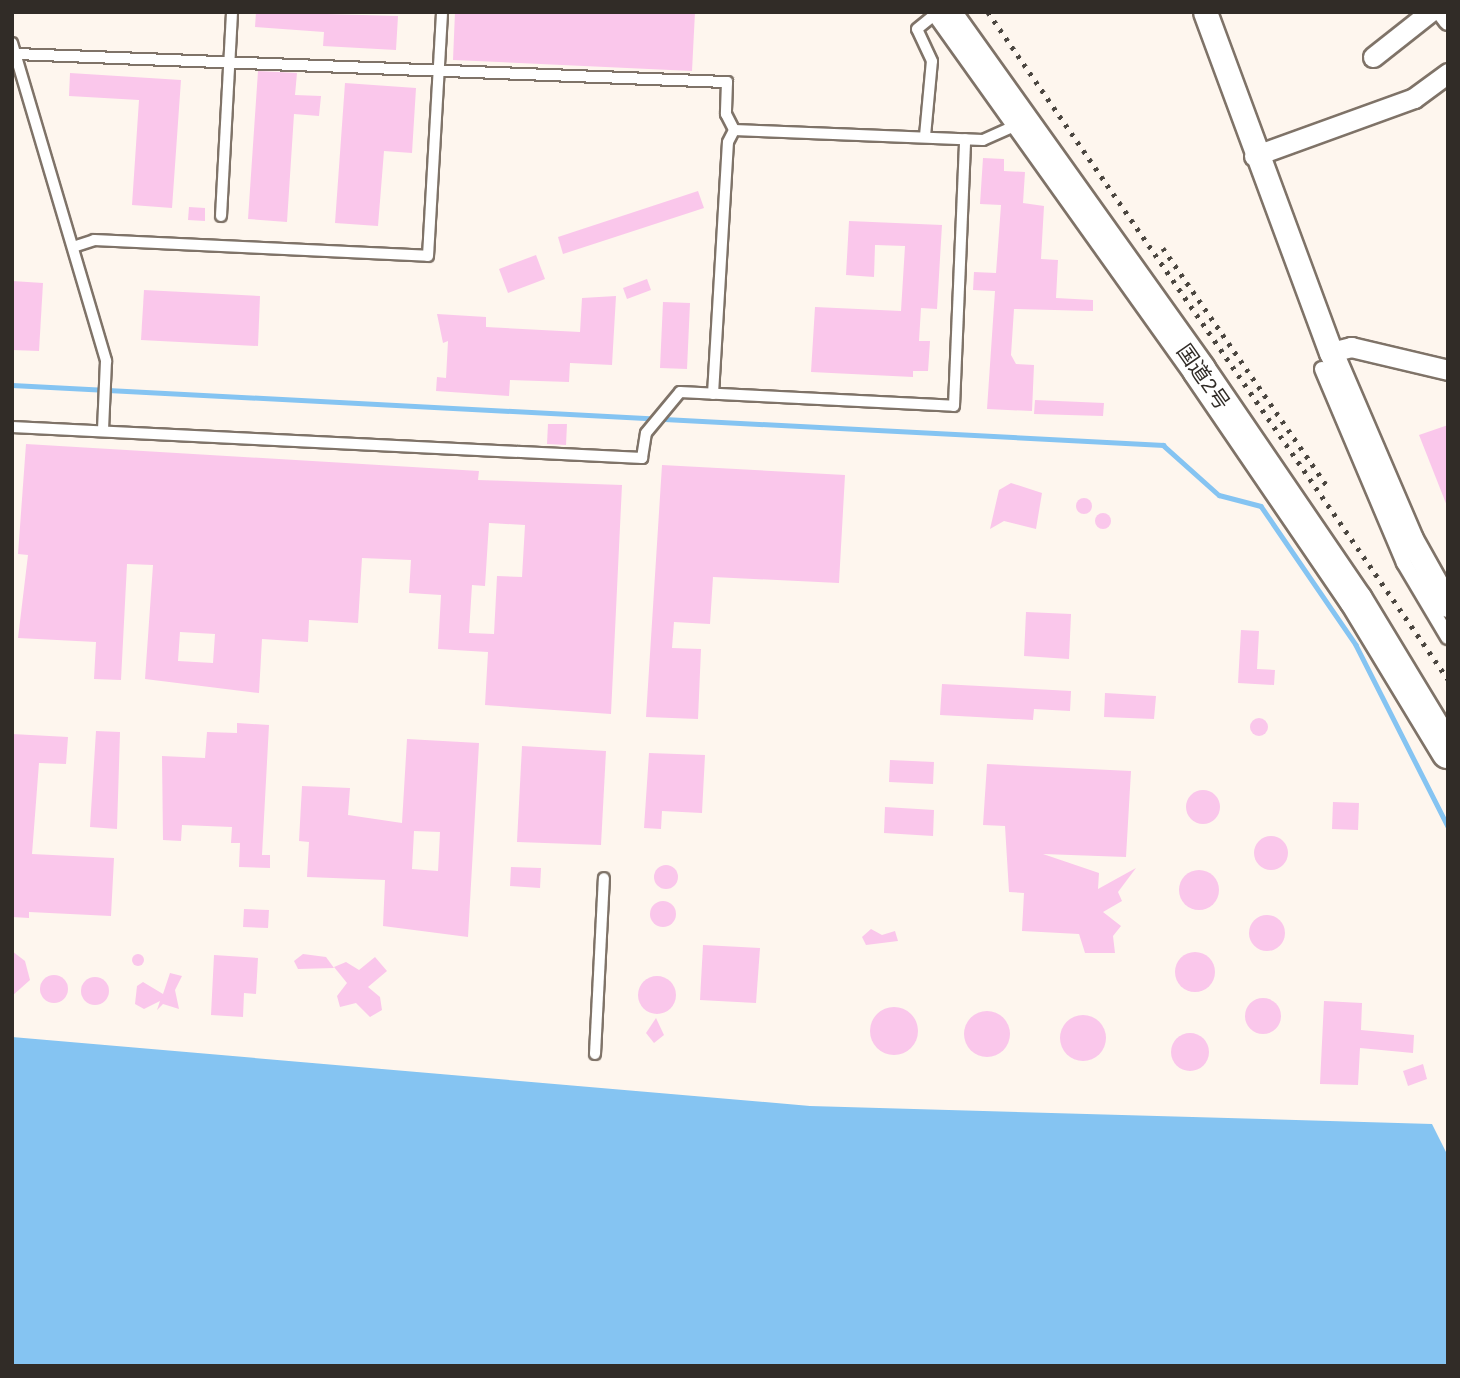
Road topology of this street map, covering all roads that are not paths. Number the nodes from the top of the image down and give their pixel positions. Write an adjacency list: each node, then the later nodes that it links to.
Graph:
1 (232, 12): 13 (lane)
2 (442, 12): 14 (lane)
3 (938, 12): 18 (lane)
4 (944, 12): 16 (highway, 国道2号)
5 (966, 12): 16 (highway, 国道2号)
6 (1205, 12): 20 (street)
7 (1430, 12): 12 (street)
8 (1441, 12): 9 (street)
9 (1448, 20)
10 (12, 43): 11 (lane)
11 (16, 54): 13 (lane); 22 (lane)
12 (1373, 57)
13 (230, 60): 14 (lane); 21 (lane)
14 (439, 68): 17 (lane); 22 (lane)
15 (1448, 73): 20 (street)
16 (1026, 118): 19 (lane); 31 (highway, 国道2号); 32 (highway, 国道2号)
17 (734, 130): 18 (lane); 25 (lane)
18 (925, 136): 19 (lane)
19 (965, 139): 25 (lane)
20 (1254, 156): 23 (street)
21 (221, 216)
22 (73, 247): 27 (lane)
23 (1327, 360): 24 (street); 28 (street); 30 (street)
24 (1448, 370)
25 (713, 394): 27 (lane)
26 (12, 427): 27 (lane)
27 (103, 431)
28 (1441, 580): 29 (street)
29 (1448, 605)
30 (1448, 637)
31 (1448, 715)
32 (1448, 752)
33 (604, 878): 34 (lane)
34 (595, 1054)

